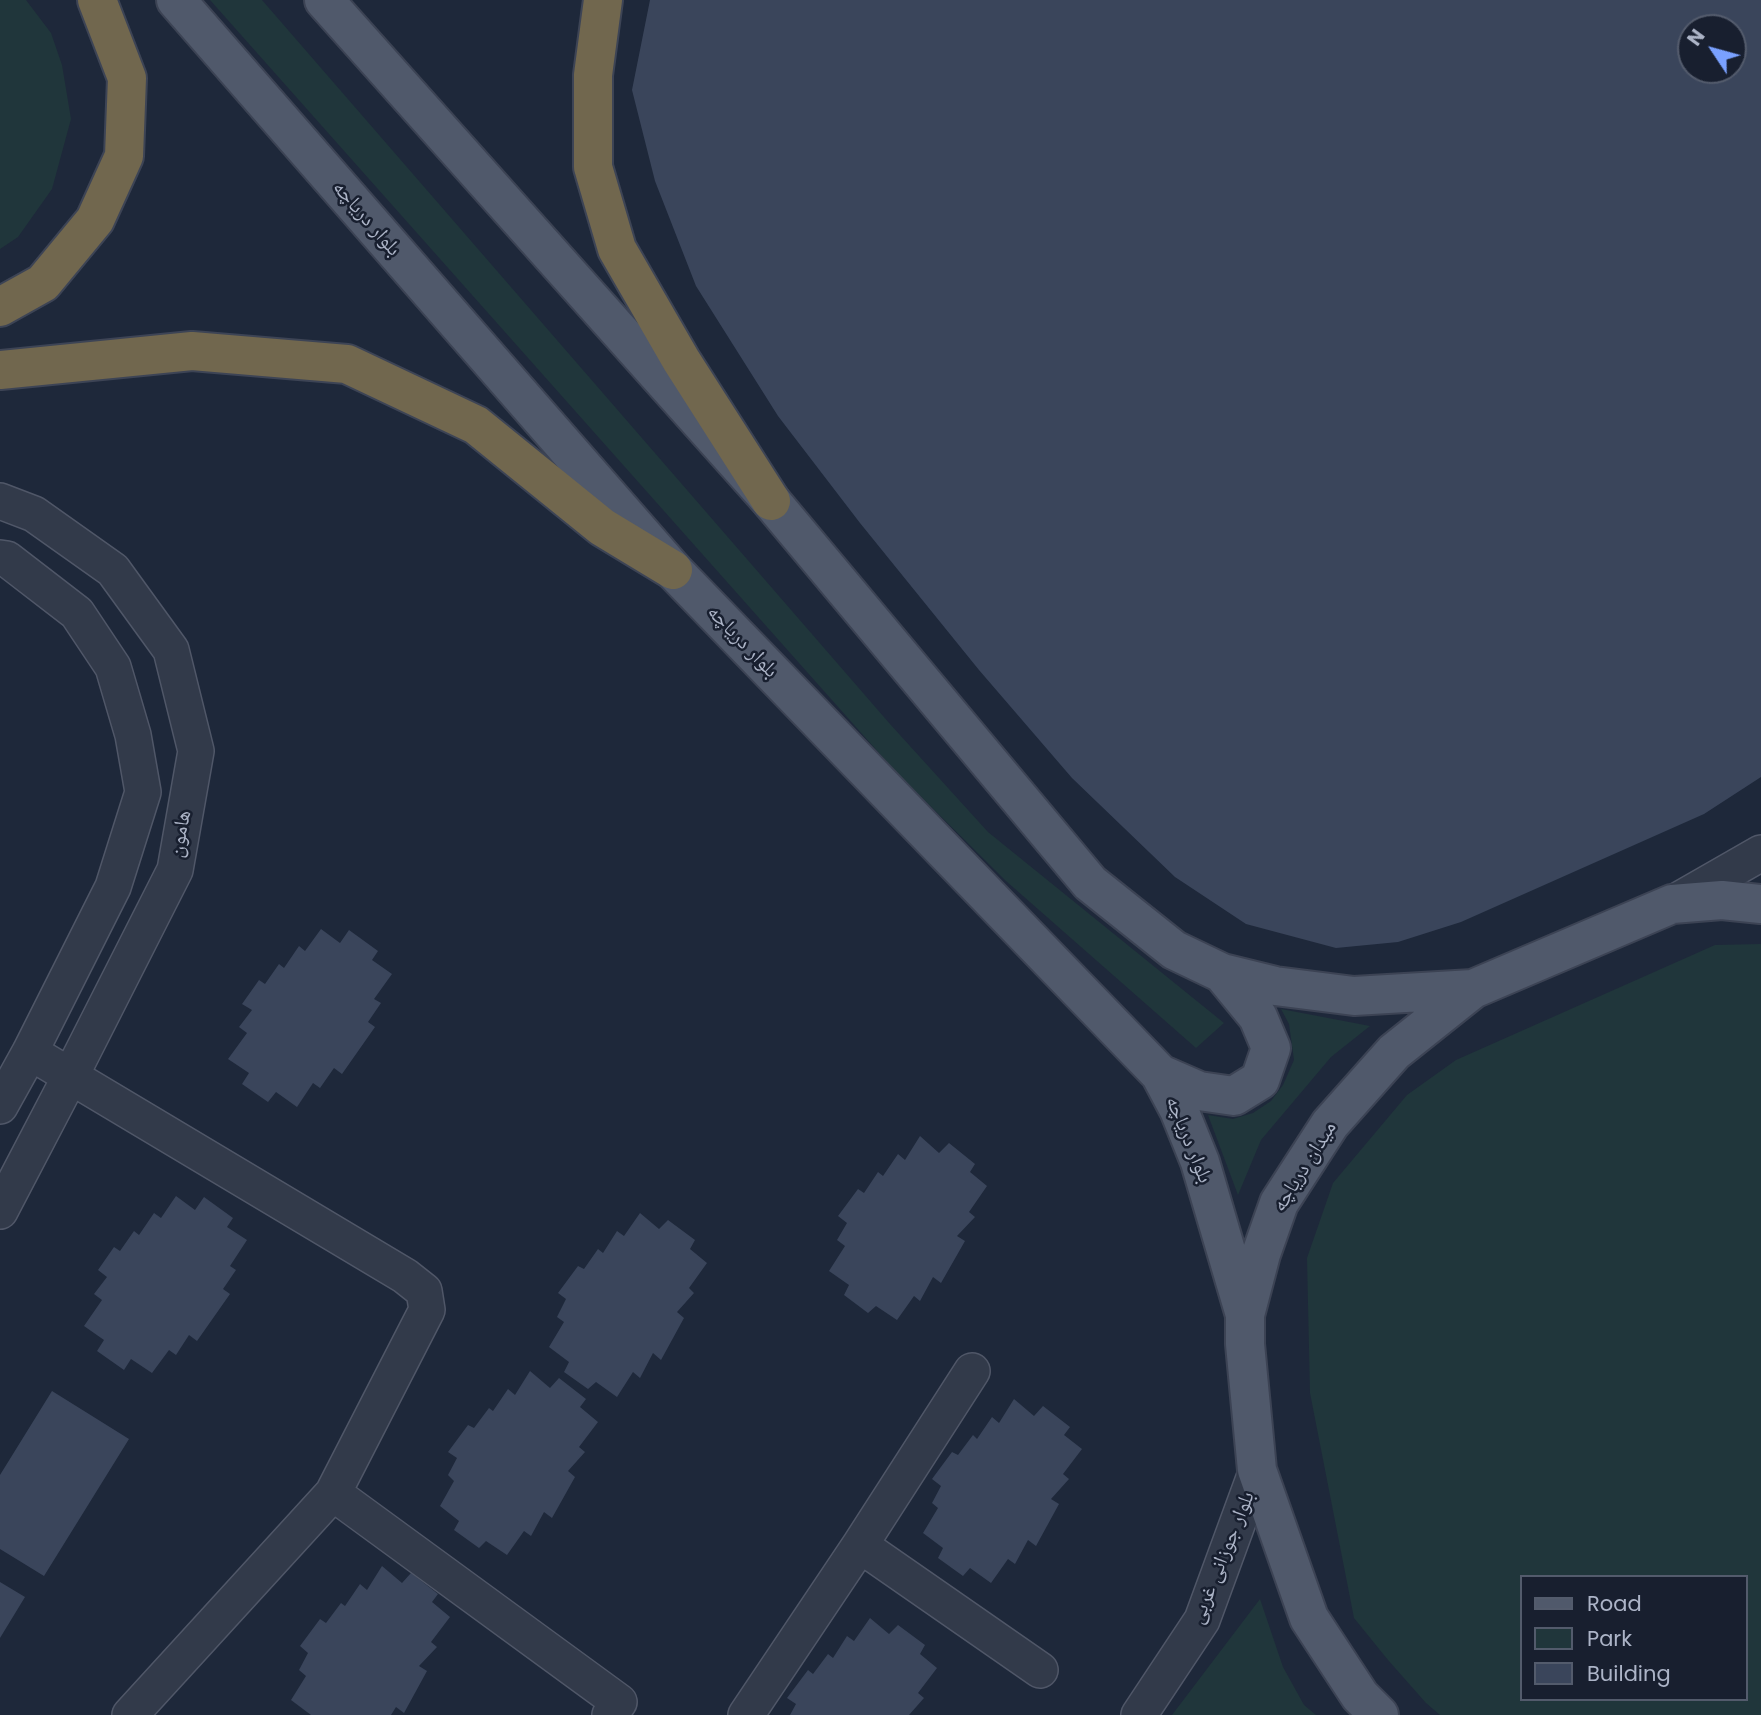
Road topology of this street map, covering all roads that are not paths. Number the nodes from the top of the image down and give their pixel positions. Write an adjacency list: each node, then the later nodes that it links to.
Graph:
1 (97, 0): 5 (highway)
2 (176, 0): 10 (main road, بلوار دریاچه)
3 (324, 0): 7 (main road)
4 (603, 0): 7 (highway)
5 (0, 307)
6 (0, 370): 10 (highway)
7 (771, 500): 14 (main road)
8 (0, 501): 18 (street, هامون)
9 (0, 558): 16 (street)
10 (673, 570): 17 (main road, بلوار دریاچه)
11 (1761, 853): 12 (street)
12 (1672, 904): 13 (main road, میدان دریاچه); 15 (main road, میدان دریاچه)
13 (1761, 904)
14 (1223, 973): 15 (main road); 17 (main road)
15 (1473, 989): 21 (main road, میدان دریاچه)
16 (30, 1052): 18 (street); 19 (street)
17 (1160, 1074): 21 (main road, بلوار دریاچه)
18 (71, 1075): 20 (street, هامون); 24 (street)
19 (0, 1107)
20 (0, 1211)
21 (1245, 1315): 23 (main road, میدان دریاچه)
22 (972, 1371): 25 (street)
23 (1257, 1470): 30 (street, بلوار جوزانی غربی); 31 (main road, میدان دریاچه)
24 (333, 1493): 27 (street); 28 (street)
25 (860, 1545): 26 (street); 29 (street)
26 (1040, 1670)
27 (130, 1715)
28 (610, 1715)
29 (746, 1715)
30 (1139, 1715)
31 (1379, 1715)

